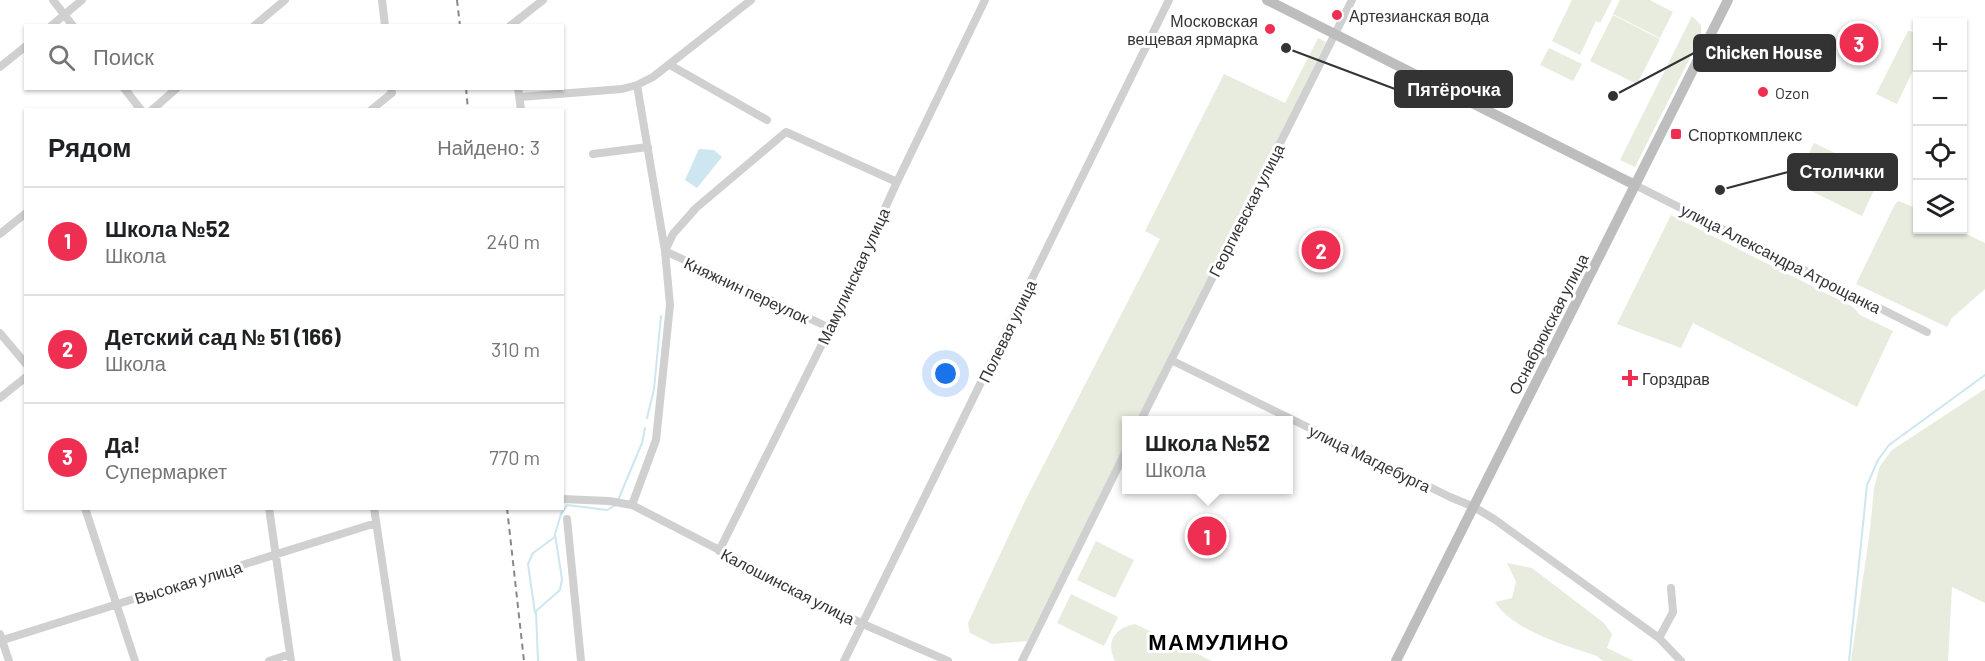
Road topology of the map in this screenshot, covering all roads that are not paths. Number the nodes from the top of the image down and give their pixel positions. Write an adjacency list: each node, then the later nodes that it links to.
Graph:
1 (53, 0): 12 (street)
2 (82, 0): 12 (street)
3 (285, 0): 15 (street)
4 (382, 0): 16 (street)
5 (543, 0): 17 (street)
6 (750, 0): 20 (street)
7 (985, 0): 34 (street, Мамулинская улица)
8 (1169, 0): 62 (street, Полевая улица)
9 (1267, 0): 18 (street)
10 (1352, 0): 18 (street, Георгиевская улица)
11 (1728, 0): 35 (street, Оснабрюкская улица)
12 (64, 15): 13 (street); 14 (street)
13 (53, 24)
14 (71, 24)
15 (256, 24)
16 (385, 24)
17 (513, 24)
18 (1334, 34): 35 (street); 42 (street, Георгиевская улица)
19 (24, 48): 21 (street)
20 (670, 65): 22 (street); 31 (street)
21 (0, 67)
22 (637, 85): 26 (street); 32 (street)
23 (126, 90): 27 (street)
24 (175, 90): 28 (street)
25 (391, 91): 29 (street)
26 (519, 93): 30 (street)
27 (139, 108)
28 (154, 108)
29 (372, 108)
30 (521, 108)
31 (767, 120)
32 (648, 147): 33 (street); 38 (street)
33 (594, 154)
34 (897, 182): 38 (street); 39 (street, Мамулинская улица)
35 (1635, 185): 40 (street, улица Александра Атрощанка); 52 (street, Оснабрюкская улица)
36 (24, 215): 37 (street)
37 (0, 234)
38 (665, 251): 39 (street, Княжнин переулок); 51 (street)
39 (830, 328): 58 (street, Мамулинская улица)
40 (1927, 332)
41 (0, 333): 43 (street)
42 (1171, 360): 46 (street, Георгиевская улица); 47 (street, улица Магдебурга)
43 (24, 362)
44 (24, 379): 45 (street)
45 (0, 398)
46 (1143, 416)
47 (1285, 416)
48 (1293, 420): 52 (street, улица Магдебурга)
49 (1122, 459): 73 (street)
50 (564, 499): 51 (street, Калошинская улица)
51 (632, 505): 58 (street, Калошинская улица)
52 (1474, 507): 64 (street, улица Магдебурга); 74 (street, Оснабрюкская улица)
53 (86, 510): 61 (street)
54 (269, 510): 59 (street)
55 (374, 510): 57 (street)
56 (567, 519): 70 (street)
57 (376, 523): 59 (street, Высокая улица); 69 (street)
58 (719, 551): 62 (street, Калошинская улица)
59 (275, 555): 61 (street, Высокая улица); 65 (street)
60 (1671, 588): 64 (street)
61 (118, 604): 63 (street, Высокая улица); 67 (street)
62 (863, 624): 71 (street, Полевая улица); 72 (street, Калошинская улица)
63 (1, 638): 66 (street)
64 (1659, 638): 75 (street, улица Магдебурга)
65 (291, 658): 68 (street)
66 (9, 661)
67 (135, 661)
68 (269, 661)
69 (397, 661)
70 (581, 661)
71 (844, 661)
72 (948, 661)
73 (1022, 661)
74 (1396, 661)
75 (1681, 661)

